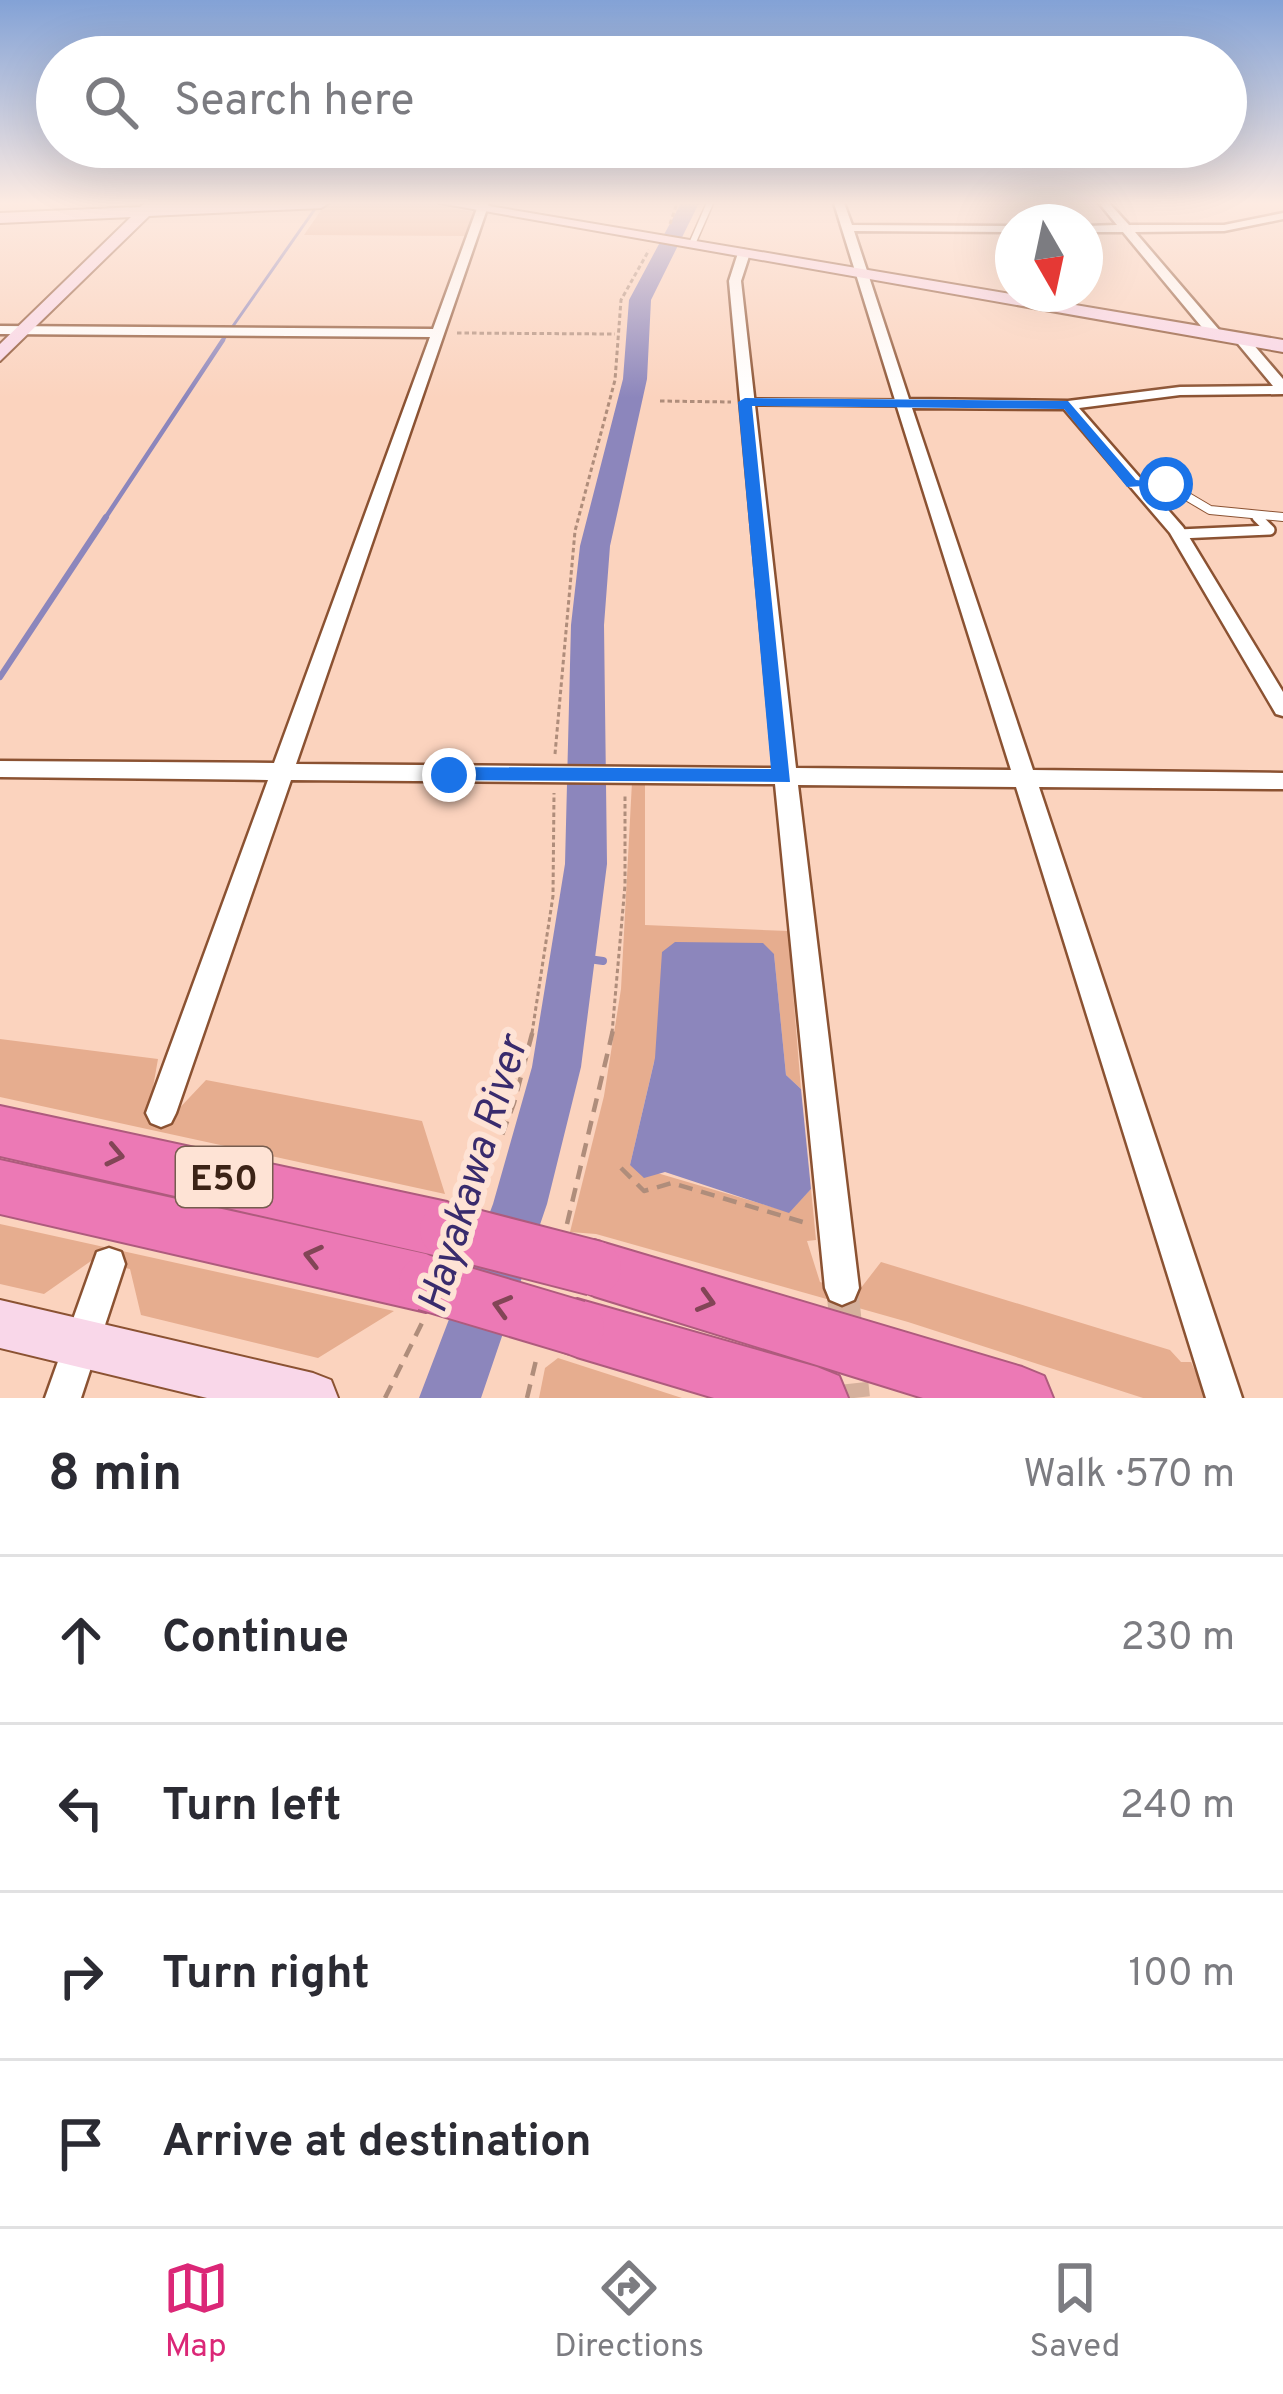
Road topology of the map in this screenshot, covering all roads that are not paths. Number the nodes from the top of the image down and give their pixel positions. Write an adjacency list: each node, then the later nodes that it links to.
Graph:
1 (87, 268): 9 (street)
2 (460, 268): 10 (street)
3 (740, 268): 16 (street)
4 (831, 268): 7 (street)
5 (859, 268): 7 (street)
6 (1160, 268): 11 (street)
7 (860, 273): 11 (street); 17 (street)
8 (0, 330): 9 (street)
9 (26, 330): 10 (street); 14 (street)
10 (437, 333): 25 (street)
11 (1215, 334): 12 (street)
12 (1241, 339): 13 (street); 15 (street)
13 (1283, 346)
14 (0, 356)
15 (1283, 389): 18 (street)
16 (745, 402): 17 (lane); 26 (street)
17 (900, 404): 18 (street); 27 (street)
18 (1068, 405): 19 (street)
19 (1132, 484): 20 (lane); 22 (street)
20 (1254, 514): 21 (lane); 22 (lane)
21 (1283, 518)
22 (1179, 533): 23 (street)
23 (1283, 709)
24 (0, 769): 25 (street)
25 (285, 771): 26 (street); 29 (street)
26 (782, 777): 27 (street); 33 (street)
27 (1022, 781): 28 (street); 40 (street)
28 (1283, 781)
29 (161, 1113)
30 (0, 1131): 39 (highway, E50, one-way to 39, bridge)
31 (0, 1186): 38 (highway, E50, one-way to 31, bridge)
32 (109, 1264): 35 (street)
33 (842, 1288)
34 (0, 1324): 35 (street)
35 (82, 1342): 36 (street); 37 (street)
36 (63, 1398)
37 (313, 1398)
38 (817, 1398)
39 (1022, 1398)
40 (1224, 1398)

